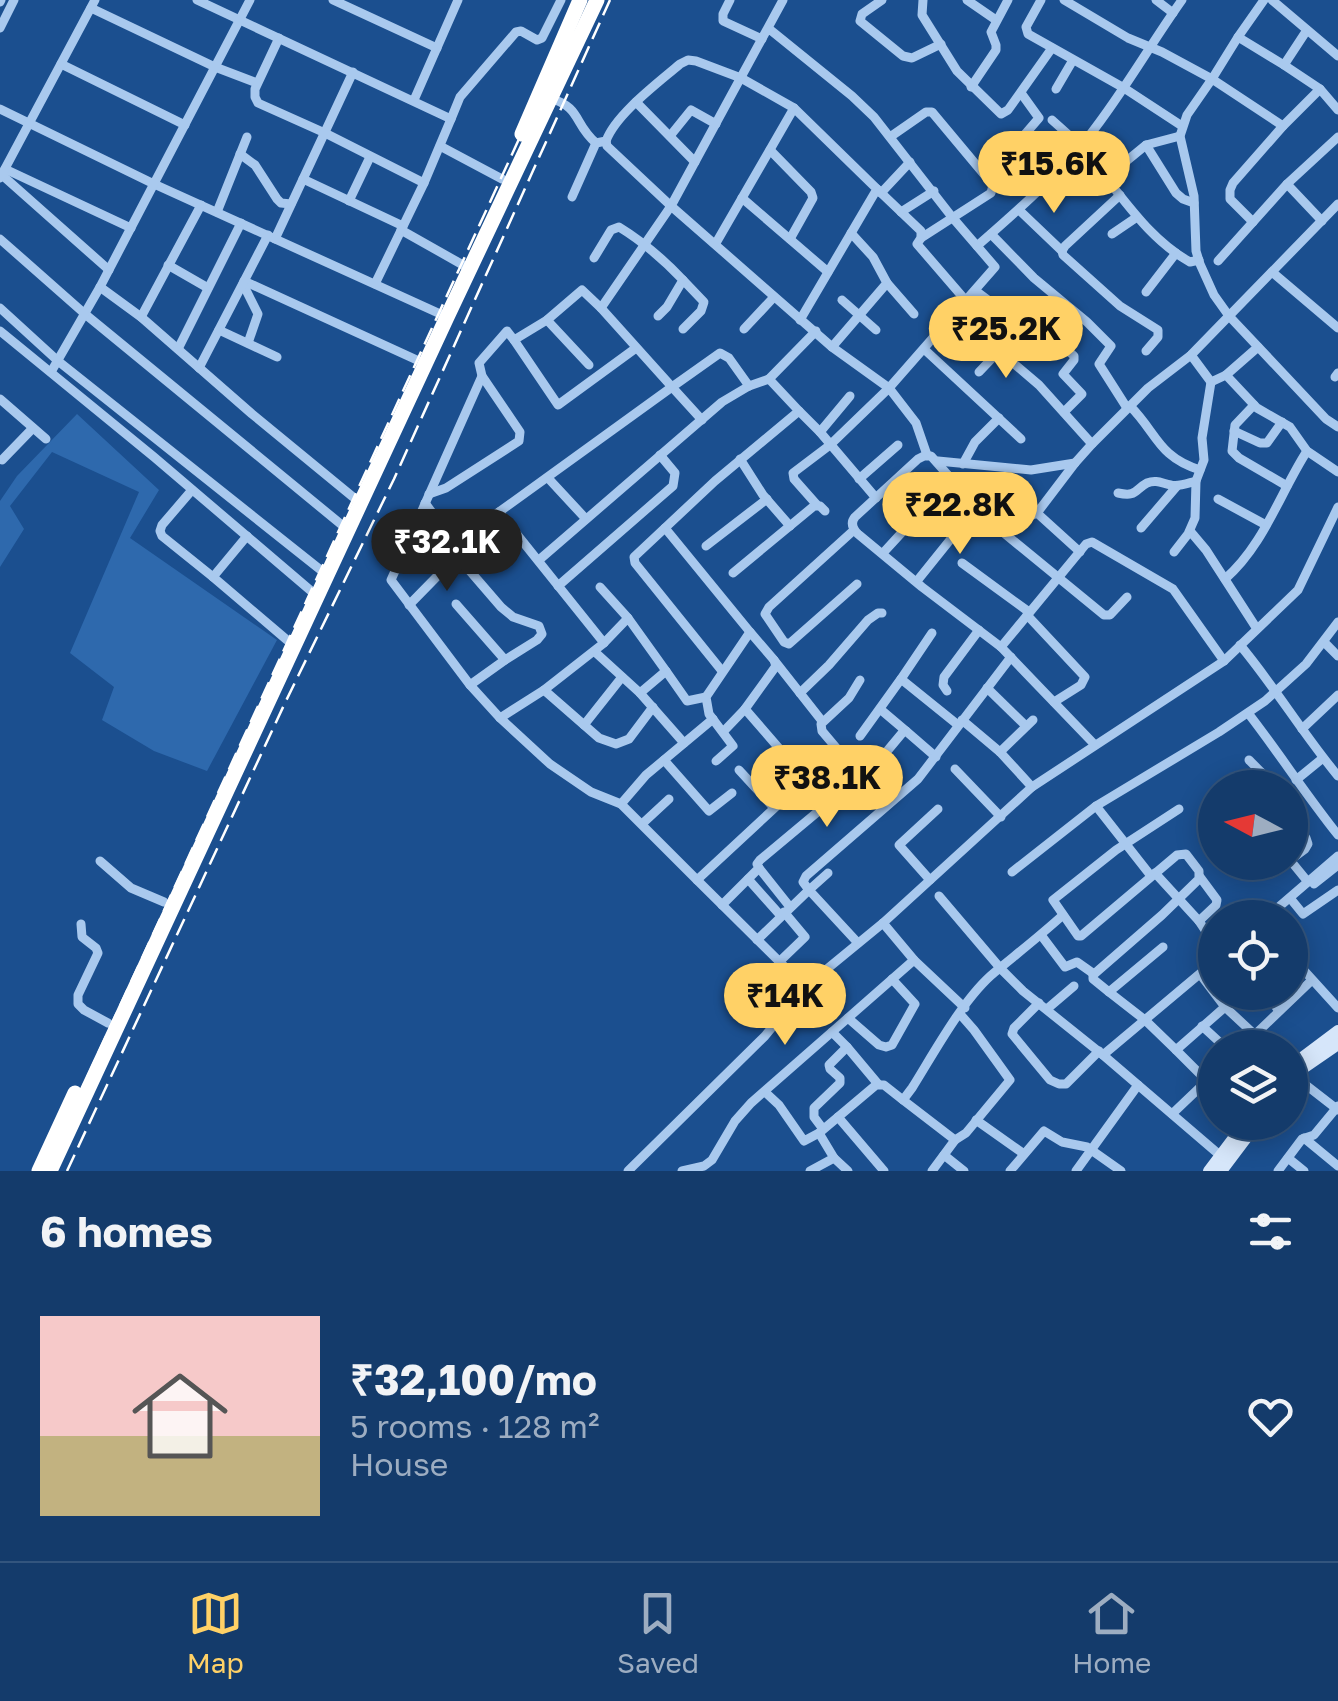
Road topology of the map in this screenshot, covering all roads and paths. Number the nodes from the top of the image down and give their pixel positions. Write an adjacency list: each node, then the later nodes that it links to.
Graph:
1 (14, 0): 26 (street)
2 (197, 0): 23 (street)
3 (250, 0): 23 (street)
4 (333, 0): 34 (street)
5 (580, 0): 25 (highway)
6 (596, 0): 25 (highway)
7 (730, 0): 31 (street)
8 (783, 0): 27 (street)
9 (882, 0): 32 (street)
10 (923, 0): 32 (street)
11 (966, 0): 24 (street)
12 (1008, 0): 24 (street)
13 (1041, 0): 35 (street)
14 (1064, 0): 33 (street)
15 (1156, 0): 22 (street)
16 (1182, 0): 22 (street)
17 (1264, 0): 29 (street)
18 (1272, 0): 28 (street)
19 (456, 1): 34 (street)
20 (93, 4): 38 (street); 40 (street)
21 (559, 5): 25 (street); 56 (street)
22 (1173, 12): 33 (street)
23 (240, 20): 30 (street); 40 (street)
24 (996, 20): 45 (street)
25 (579, 21): 50 (highway); 80 (highway)
26 (0, 28)
27 (768, 28): 31 (street); 67 (street)
28 (1307, 30): 36 (street); 39 (street)
29 (1238, 37): 39 (street); 43 (street)
30 (279, 38): 41 (street); 44 (street)
31 (762, 39): 42 (street)
32 (941, 44): 45 (street)
33 (1151, 47): 43 (street); 46 (street)
34 (437, 48): 51 (street)
35 (1052, 48): 37 (street); 49 (street)
36 (1338, 56)
37 (1072, 60): 46 (street); 47 (street)
38 (61, 64): 58 (street); 59 (street)
39 (1284, 66): 48 (street)
40 (215, 67): 44 (street); 59 (street)
41 (353, 72): 51 (street); 63 (street)
42 (740, 78): 52 (street); 53 (street); 60 (street)
43 (1212, 79): 61 (street); 62 (street)
44 (257, 83): 63 (street)
45 (971, 86): 49 (street)
46 (1124, 88): 62 (street); 71 (street)
47 (1056, 89)
48 (1320, 89): 55 (street); 61 (street)
49 (1020, 93): 82 (street)
50 (550, 98): 68 (street); 142 (highway)
51 (414, 100): 56 (street)
52 (636, 102): 65 (street); 68 (street)
53 (794, 108): 72 (street); 86 (street)
54 (0, 109): 58 (street)
55 (1338, 110)
56 (451, 119): 70 (street)
57 (1052, 120): 71 (street)
58 (29, 123): 78 (street); 83 (street)
59 (185, 124): 83 (street)
60 (716, 124): 65 (street); 75 (street)
61 (1283, 126): 103 (street)
62 (1181, 131): 69 (street); 93 (street)
63 (325, 133): 74 (street); 81 (street)
64 (247, 136): 73 (street)
65 (670, 136): 75 (street)
66 (1338, 136): 85 (street)
67 (890, 137): 76 (street); 100 (street)
68 (601, 142): 89 (street); 96 (street)
69 (1146, 145): 77 (street); 93 (street)
70 (440, 146): 80 (street); 84 (street)
71 (1081, 146): 82 (street)
72 (770, 150): 90 (street); 112 (street)
73 (240, 154): 92 (street); 98 (street)
74 (370, 157): 84 (street); 91 (street)
75 (695, 162): 96 (street)
76 (910, 162): 86 (street); 87 (street)
77 (1124, 163)
78 (2, 174): 105 (street); 124 (street)
79 (1106, 178): 88 (street)
80 (502, 179): 123 (highway)
81 (303, 180): 91 (street); 92 (street)
82 (1049, 180): 97 (street)
83 (154, 184): 95 (street); 105 (street)
84 (424, 184): 106 (street)
85 (1287, 184): 102 (street); 103 (street)
86 (879, 191): 99 (street); 107 (street)
87 (934, 192): 99 (street); 100 (street)
88 (1120, 195): 101 (street); 117 (street)
89 (572, 197)
90 (742, 198): 112 (street); 114 (street)
91 (349, 201): 106 (street)
92 (291, 204): 110 (street)
93 (1194, 204): 120 (street)
94 (1338, 204): 102 (street)
95 (201, 205): 98 (street); 122 (street)
96 (671, 206): 114 (street); 115 (street)
97 (1019, 210): 108 (street); 117 (street)
98 (216, 212): 104 (street)
99 (901, 212): 111 (street)
100 (952, 217): 111 (street); 116 (street)
101 (1137, 217): 109 (street); 118 (street)
102 (1322, 221): 126 (street)
103 (1253, 222): 121 (street)
104 (241, 223): 110 (street); 132 (street)
105 (131, 228): 124 (street)
106 (402, 228): 123 (street); 130 (street)
107 (851, 234): 125 (street); 129 (street)
108 (991, 234): 116 (street); 184 (street)
109 (1112, 234)
110 (272, 237): 128 (street); 130 (street)
111 (921, 238): 137 (street)
112 (790, 239): 125 (street)
113 (0, 240): 140 (street)
114 (716, 243): 135 (street)
115 (644, 244): 119 (street); 127 (street); 139 (street)
116 (977, 246): 133 (street)
117 (1062, 250): 165 (street)
118 (1176, 253): 120 (street); 134 (street)
119 (594, 258)
120 (1199, 260): 145 (street)
121 (1218, 261)
122 (168, 265): 132 (street); 146 (street)
123 (463, 265): 142 (highway)
124 (109, 270): 131 (street)
125 (828, 272): 148 (street)
126 (1272, 272): 145 (street); 150 (street)
127 (684, 280): 144 (street); 151 (street)
128 (244, 283): 154 (street); 158 (street); 169 (street)
129 (887, 283): 141 (street); 143 (street)
130 (374, 284): 142 (street)
131 (100, 288): 140 (street); 146 (street)
132 (208, 288): 163 (street)
133 (976, 290): 137 (street); 149 (street)
134 (1146, 292)
135 (774, 297): 148 (street); 152 (street)
136 (842, 300): 143 (street)
137 (967, 302): 162 (street)
138 (0, 308): 168 (street)
139 (602, 308): 147 (street); 161 (street)
140 (85, 314): 168 (street); 228 (street)
141 (914, 314)
142 (444, 315): 169 (highway); 228 (highway)
143 (859, 315): 155 (street); 159 (street)
144 (658, 316)
145 (1230, 316): 160 (street); 166 (street)
146 (141, 317): 163 (street)
147 (547, 320): 157 (street); 170 (street)
148 (800, 320): 156 (street)
149 (1020, 324): 164 (street); 186 (street)
150 (1338, 328)
151 (683, 329)
152 (744, 329)
153 (0, 330): 172 (street)
154 (219, 330): 158 (street); 171 (street)
155 (876, 330)
156 (816, 331): 159 (street); 176 (street)
157 (514, 340): 161 (street); 175 (street)
158 (248, 344): 167 (street)
159 (832, 347): 180 (street)
160 (1258, 347): 174 (street); 190 (street)
161 (636, 348): 179 (street)
162 (924, 349): 180 (street); 187 (street)
163 (178, 350): 171 (street)
164 (998, 351): 173 (street); 186 (street)
165 (1146, 351)
166 (1191, 355): 177 (street); 184 (street)
167 (277, 357)
168 (58, 361): 172 (street); 242 (street)
169 (418, 361): 216 (highway)
170 (590, 365)
171 (199, 368): 216 (street)
172 (50, 372): 214 (street)
173 (979, 372)
174 (1226, 374): 177 (street); 183 (street)
175 (482, 376): 218 (street); 218 (street)
176 (769, 379): 178 (street); 185 (street)
177 (1211, 382): 206 (street)
178 (749, 386): 179 (street); 188 (street)
179 (672, 387): 188 (street); 208 (street)
180 (889, 388): 197 (street); 201 (street)
181 (850, 396): 193 (street)
182 (0, 400): 191 (street)
183 (1254, 404): 189 (street); 192 (street)
184 (1128, 407): 196 (street); 206 (street)
185 (799, 411): 193 (street); 203 (street)
186 (1064, 412): 196 (street)
187 (999, 418): 194 (street); 205 (street)
188 (702, 420): 200 (street)
189 (1282, 422): 192 (street); 199 (street)
190 (1338, 427)
191 (33, 428): 195 (street); 202 (street)
192 (1234, 431): 213 (street)
193 (820, 432): 197 (street)
194 (1021, 439)
195 (46, 440)
196 (1092, 444): 204 (street)
197 (830, 445): 209 (street); 227 (street)
198 (898, 446): 209 (street)
199 (1307, 451): 207 (street); 213 (street)
200 (660, 455): 225 (street); 249 (street)
201 (932, 458): 205 (street); 210 (street); 217 (street)
202 (2, 460)
203 (740, 460): 219 (street); 229 (street)
204 (1074, 463): 205 (street); 224 (street)
205 (963, 464)
206 (1200, 470): 211 (street)
207 (1338, 472)
208 (548, 478): 222 (street); 225 (street)
209 (860, 479): 217 (street)
210 (951, 479): 223 (street); 239 (street)
211 (1196, 481): 212 (street); 233 (street)
212 (1177, 486): 215 (street); 231 (street)
213 (1287, 486): 226 (street)
214 (192, 490): 234 (street); 245 (street)
215 (1118, 493)
216 (354, 497): 228 (highway)
217 (876, 498): 232 (street)
218 (427, 499): 236 (street); 254 (street)
219 (767, 499): 227 (street); 235 (street)
220 (1218, 499): 226 (street)
221 (1338, 506): 259 (street)
222 (498, 512): 236 (street); 240 (street)
223 (982, 512): 230 (street); 247 (street)
224 (1036, 513): 230 (street); 237 (street)
225 (586, 518): 240 (street)
226 (1266, 525): 246 (street)
227 (790, 526): 243 (street)
228 (344, 527): 242 (highway)
229 (665, 528): 261 (street); 275 (street)
230 (999, 528): 244 (street)
231 (1141, 528)
232 (854, 530): 239 (street); 248 (street)
233 (1190, 531): 238 (street); 246 (street)
234 (247, 536): 245 (street); 251 (street)
235 (706, 546)
236 (453, 551): 254 (street); 271 (street)
237 (1080, 552): 244 (street); 273 (street)
238 (1174, 552)
239 (882, 553): 247 (street)
240 (539, 560): 249 (street)
241 (962, 563): 256 (street)
242 (324, 572): 251 (highway)
243 (733, 573)
244 (1058, 576): 252 (street); 256 (street)
245 (213, 577): 263 (street)
246 (1225, 578): 259 (street)
247 (916, 581): 260 (street)
248 (857, 584)
249 (558, 586): 265 (street)
250 (600, 587): 257 (street)
251 (314, 594): 263 (highway); 303 (highway)
252 (1127, 596)
253 (456, 604): 271 (street)
254 (409, 605): 279 (street)
255 (882, 613): 284 (street)
256 (1028, 613): 267 (street); 288 (street)
257 (628, 618): 265 (street); 274 (street)
258 (1338, 622): 264 (street)
259 (1258, 629): 266 (street)
260 (980, 630): 267 (street); 282 (street)
261 (750, 632): 272 (street); 275 (street)
262 (932, 633): 277 (street)
263 (287, 640): 303 (highway)
264 (1324, 642): 269 (street); 283 (street)
265 (604, 643): 268 (street)
266 (1240, 645): 273 (street); 283 (street)
267 (1001, 647): 270 (street)
268 (595, 652): 276 (street); 281 (street)
269 (1338, 656)
270 (1011, 657): 280 (street); 288 (street)
271 (505, 660): 279 (street)
272 (774, 660): 284 (street); 291 (street)
273 (1224, 661): 305 (street)
274 (666, 670): 285 (street); 287 (street)
275 (722, 671): 287 (street)
276 (622, 677): 285 (street); 298 (street)
277 (901, 678): 292 (street); 297 (street)
278 (860, 680): 296 (street)
279 (470, 685): 294 (street)
280 (987, 688): 297 (street); 306 (street)
281 (544, 690): 294 (street); 298 (street)
282 (947, 691)
283 (1277, 691): 293 (street); 299 (street)
284 (800, 692): 296 (street)
285 (640, 694): 289 (street)
286 (1338, 695): 290 (street)
287 (706, 697): 295 (street)
288 (1054, 702): 305 (street)
289 (653, 707): 298 (street); 304 (street)
290 (1332, 708): 299 (street)
291 (745, 709): 301 (street); 319 (street)
292 (880, 709): 300 (street); 302 (street)
293 (1248, 713): 315 (street); 326 (street)
294 (500, 718): 324 (street)
295 (713, 719): 301 (street); 304 (street)
296 (822, 721): 317 (street)
297 (960, 723): 306 (street); 307 (street)
298 (584, 725)
299 (1302, 730): 308 (street)
300 (906, 731): 307 (street); 317 (street)
301 (724, 732): 311 (street)
302 (860, 736)
303 (244, 742): 353 (highway); 425 (highway)
304 (684, 743): 309 (street)
305 (1095, 745): 320 (street)
306 (1000, 752): 320 (street)
307 (936, 757): 348 (street)
308 (1323, 758): 316 (street); 318 (street)
309 (664, 760): 321 (street); 324 (street)
310 (1249, 760): 314 (street)
311 (716, 761)
312 (955, 769): 330 (street)
313 (739, 770): 327 (street)
314 (1259, 770)
315 (1291, 770)
316 (1308, 773)
317 (860, 776): 325 (street)
318 (1338, 776)
319 (809, 783): 325 (street); 327 (street)
320 (1032, 787): 330 (street)
321 (732, 793)
322 (1308, 796): 332 (street)
323 (669, 799): 331 (street)
324 (620, 804): 331 (street)
325 (828, 804): 337 (street)
326 (1096, 806): 333 (street); 339 (street)
327 (774, 808): 345 (street)
328 (938, 809): 346 (street)
329 (1180, 809): 333 (street)
330 (1001, 817): 346 (street)
331 (642, 824): 345 (street)
332 (1338, 835)
333 (1126, 843): 342 (street); 356 (street)
334 (1338, 856): 338 (street)
335 (100, 862): 353 (street)
336 (1338, 865): 338 (street)
337 (759, 868): 343 (street); 355 (street)
338 (1327, 870): 347 (street); 351 (street)
339 (1012, 872)
340 (828, 873): 348 (street)
341 (1198, 873): 342 (street)
342 (1153, 874): 352 (street); 356 (street)
343 (748, 879): 354 (street); 355 (street)
344 (1198, 879): 352 (street)
345 (697, 880): 354 (street)
346 (930, 880): 358 (street)
347 (1308, 882): 351 (street)
348 (808, 890): 355 (street); 362 (street)
349 (1338, 890): 351 (street)
350 (938, 896): 366 (street)
351 (1291, 899)
352 (1178, 900): 357 (street); 367 (street)
353 (164, 902): 383 (highway)
354 (722, 905): 361 (street)
355 (785, 912): 361 (street); 365 (street)
356 (1063, 915): 360 (street)
357 (1198, 920)
358 (884, 922): 362 (street); 364 (street)
359 (81, 924): 383 (street)
360 (1040, 935): 366 (street); 367 (street)
361 (757, 940): 365 (street)
362 (858, 944): 373 (street)
363 (1163, 947): 374 (street)
364 (914, 960): 370 (street); 379 (street)
365 (779, 962): 373 (street)
366 (1000, 969): 375 (street); 379 (street)
367 (1094, 974): 374 (street)
368 (1308, 975): 371 (street)
369 (1198, 976): 382 (street)
370 (892, 979): 381 (street); 381 (street)
371 (1312, 980): 376 (street); 380 (street)
372 (1074, 986): 375 (street)
373 (805, 988): 422 (street)
374 (1110, 992): 382 (street)
375 (1043, 1006): 393 (street); 393 (street)
376 (1338, 1008)
377 (1221, 1010): 384 (street)
378 (1230, 1010): 386 (street)
379 (962, 1011): 402 (street); 406 (street)
380 (1279, 1011): 387 (street)
381 (848, 1018): 389 (street)
382 (1145, 1020): 392 (street); 393 (street)
383 (108, 1022): 424 (highway)
384 (1202, 1026): 385 (street); 392 (street)
385 (1206, 1030)
386 (1250, 1030)
387 (1258, 1030)
388 (1338, 1031): 394 (street)
389 (832, 1032): 391 (street); 401 (street)
390 (1338, 1044): 395 (street)
391 (848, 1048): 397 (street); 407 (street)
392 (1176, 1050): 396 (street)
393 (1101, 1053): 398 (street)
394 (1308, 1058)
395 (1308, 1063)
396 (1198, 1067)
397 (878, 1084): 402 (street); 405 (street)
398 (1138, 1085): 404 (street); 414 (street)
399 (1308, 1087): 403 (street)
400 (1198, 1091): 404 (street)
401 (764, 1092): 407 (street); 420 (street)
402 (903, 1100): 409 (street)
403 (1337, 1108): 408 (street)
404 (1172, 1114): 419 (street)
405 (838, 1117): 407 (street); 423 (street)
406 (976, 1120): 409 (street); 415 (street)
407 (821, 1131): 417 (street)
408 (1308, 1137)
409 (956, 1140): 416 (street)
410 (1236, 1140): 419 (street)
411 (1243, 1140): 419 (street)
412 (1302, 1140): 418 (street)
413 (1306, 1140): 421 (street)
414 (1092, 1150): 415 (street); 432 (street); 433 (street)
415 (1024, 1154): 431 (street)
416 (944, 1155): 429 (street); 430 (street)
417 (834, 1158): 427 (street); 428 (street)
418 (1288, 1158): 435 (street); 436 (street)
419 (1223, 1163): 434 (street)
420 (712, 1166): 426 (street)
421 (1338, 1166)
422 (634, 1169)
423 (883, 1170)
424 (38, 1171)
425 (50, 1171)
426 (682, 1171)
427 (810, 1171)
428 (848, 1171)
429 (932, 1171)
430 (964, 1171)
431 (1010, 1171)
432 (1076, 1171)
433 (1120, 1171)
434 (1209, 1171)
435 (1278, 1171)
436 (1304, 1171)

